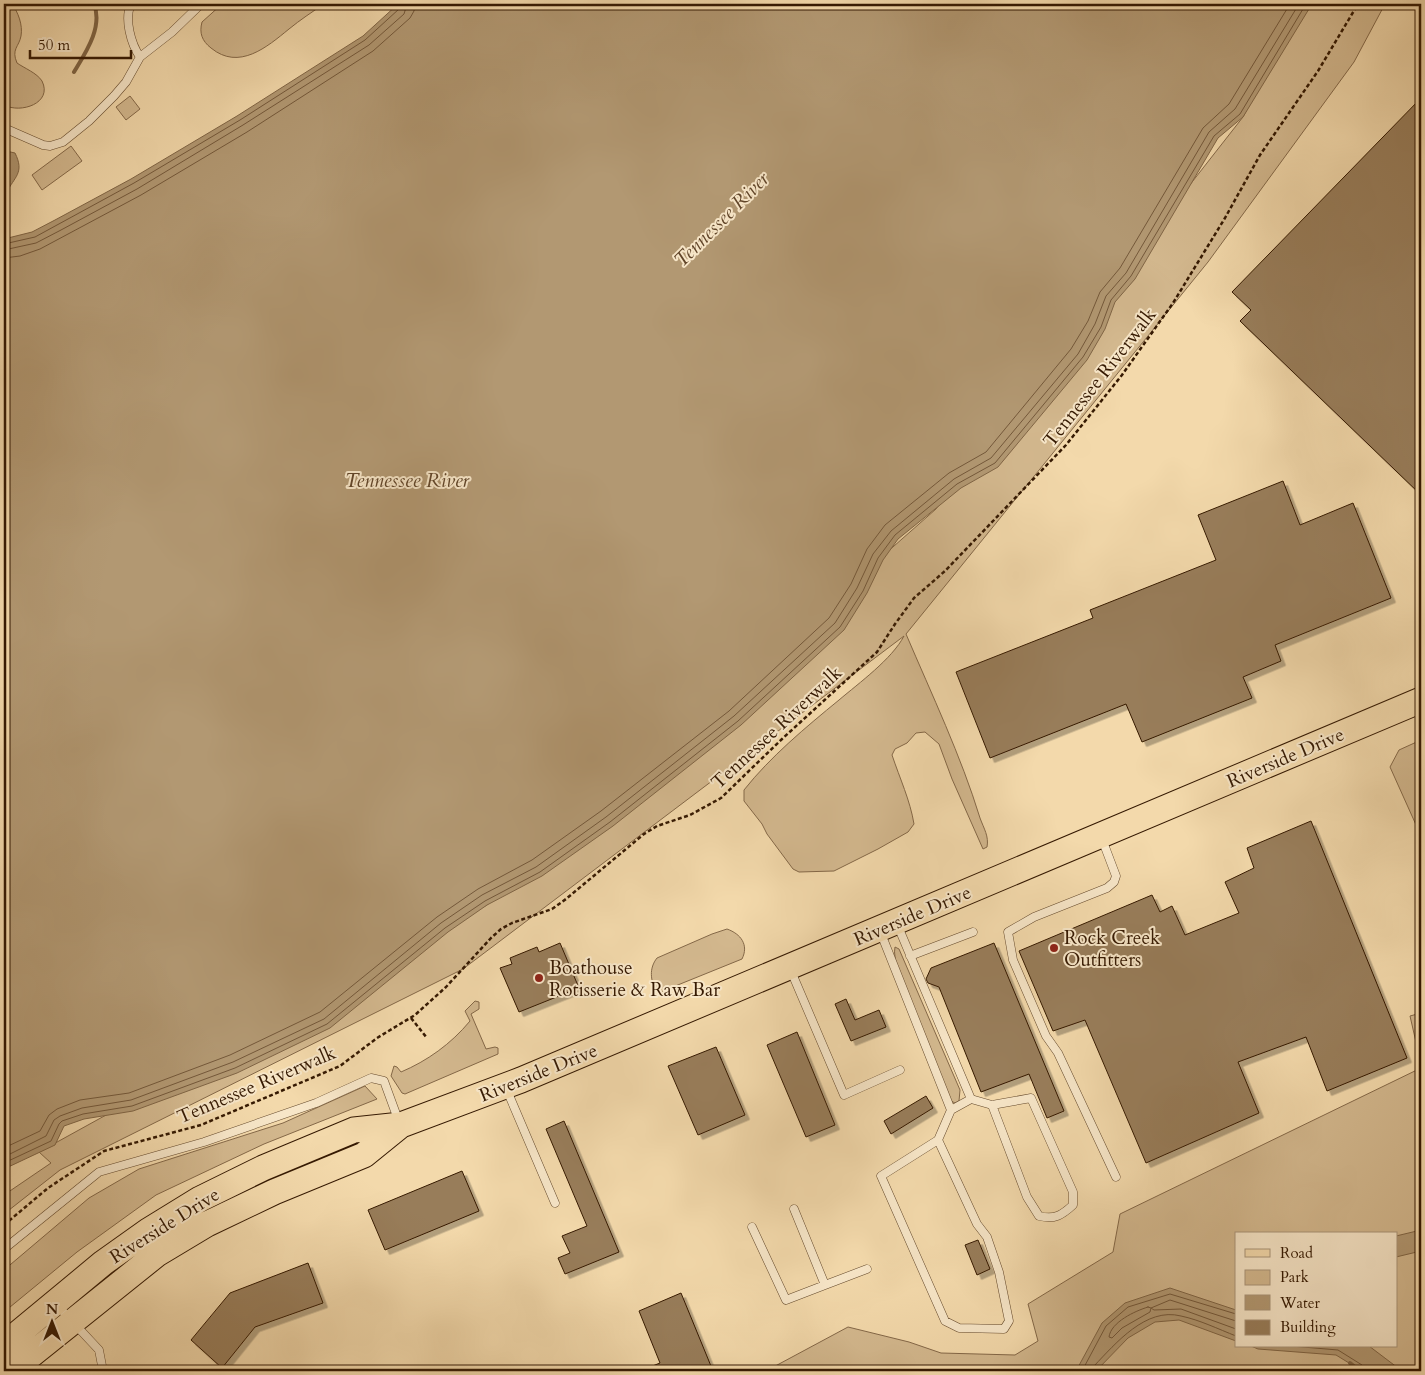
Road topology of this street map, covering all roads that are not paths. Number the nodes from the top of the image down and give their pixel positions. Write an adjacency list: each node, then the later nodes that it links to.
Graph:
1 (131, 4): 3 (lane)
2 (201, 4): 3 (lane)
3 (140, 57): 4 (lane)
4 (4, 128)
5 (1421, 700): 6 (main road, Riverside Drive)
6 (1100, 835): 7 (main road, Riverside Drive); 18 (lane)
7 (887, 925): 9 (lane); 10 (main road, Riverside Drive); 15 (lane)
8 (972, 932): 9 (lane)
9 (910, 956): 13 (lane)
10 (789, 967): 11 (lane); 12 (main road, Riverside Drive)
11 (900, 1070)
12 (505, 1086): 16 (main road, Riverside Drive); 19 (lane)
13 (970, 1100): 14 (lane); 15 (lane)
14 (992, 1106): 14 (lane)
15 (951, 1110): 17 (lane)
16 (400, 1124): 22 (lane); 25 (main road, Riverside Drive); 26 (main road, Riverside Drive)
17 (938, 1140): 17 (lane)
18 (1116, 1177)
19 (555, 1203)
20 (794, 1209): 24 (lane)
21 (752, 1226): 24 (lane)
22 (4, 1249)
23 (867, 1269): 24 (lane)
24 (825, 1285)
25 (55, 1303): 26 (lane); 27 (main road, Riverside Drive)
26 (72, 1321): 28 (main road, Riverside Drive); 29 (lane)
27 (4, 1345)
28 (11, 1371)
29 (103, 1371)

